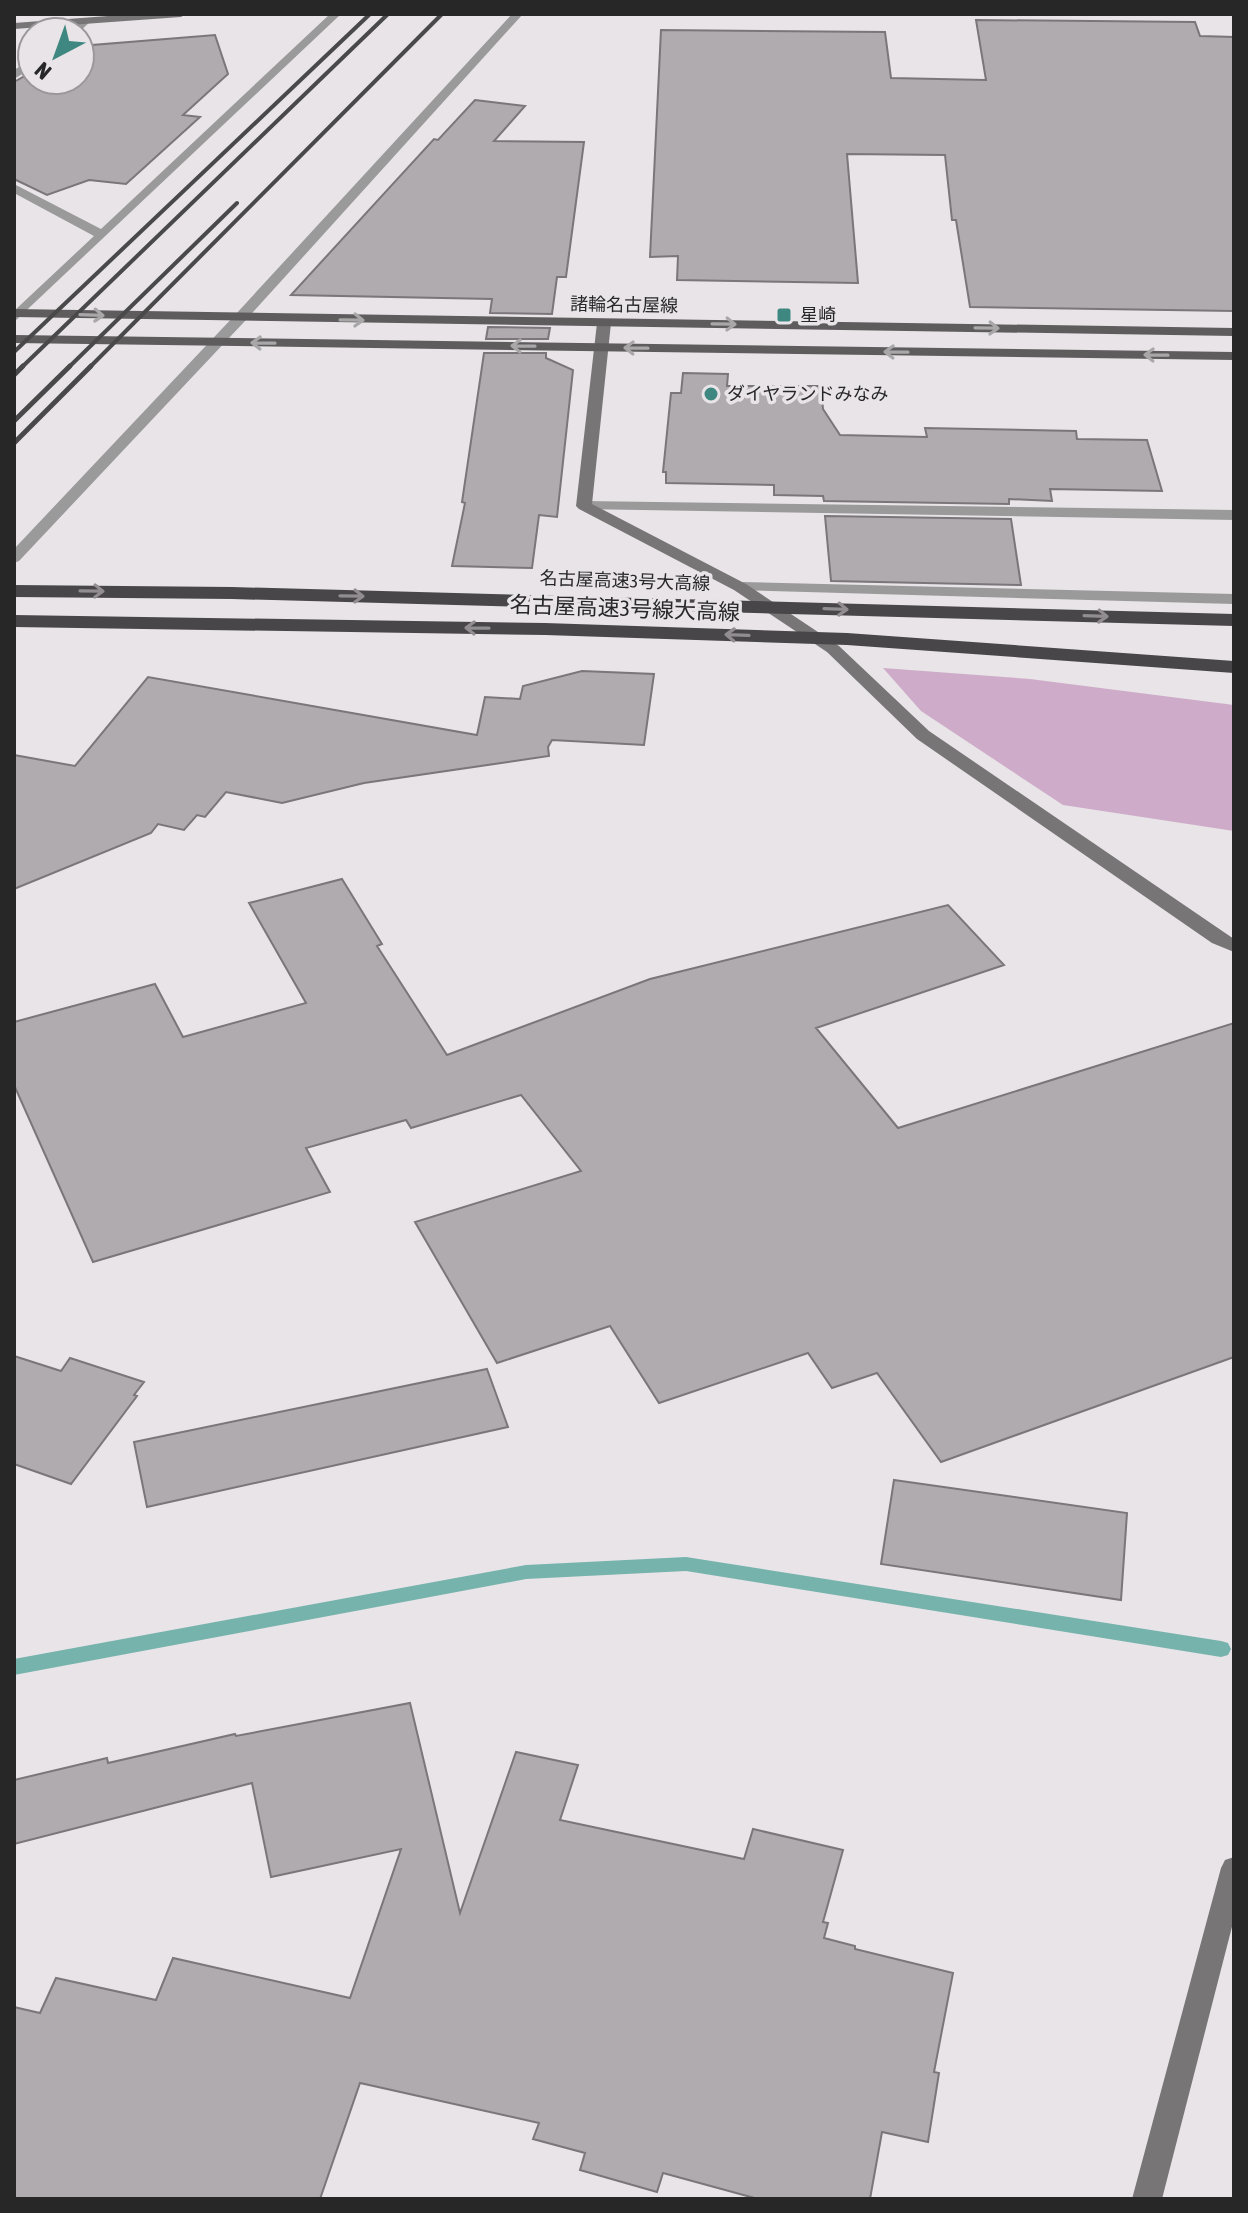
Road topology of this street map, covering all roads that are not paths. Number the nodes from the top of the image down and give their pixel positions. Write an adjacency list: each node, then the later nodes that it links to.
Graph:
1 (181, 14): 4 (street)
2 (336, 14): 6 (street)
3 (518, 14): 8 (street)
4 (96, 20)
5 (14, 188): 6 (street)
6 (100, 234): 7 (street)
7 (16, 314): 8 (main road, 諸輪名古屋線, one-way to 8)
8 (240, 318): 9 (main road, 諸輪名古屋線, one-way to 9); 12 (street)
9 (604, 323): 10 (main road, 諸輪名古屋線, one-way to 10); 13 (street)
10 (1234, 332)
11 (14, 339): 12 (main road, 諸輪名古屋線)
12 (218, 342): 13 (main road, 諸輪名古屋線, one-way to 12); 17 (street)
13 (601, 347): 14 (main road, 諸輪名古屋線, one-way to 13); 15 (street)
14 (1234, 356)
15 (584, 506): 16 (street); 18 (street)
16 (1234, 515)
17 (14, 558)
18 (740, 587): 20 (street); 26 (street)
19 (14, 591): 21 (highway, 名古屋高速3号大高線, one-way to 21)
20 (1234, 599)
21 (1234, 620)
22 (14, 621): 23 (highway, 名古屋高速3号線大高線, one-way to 22)
23 (847, 639): 24 (highway); 25 (highway, 名古屋高速3号線大高線)
24 (1234, 652)
25 (1234, 667)
26 (1234, 946)
27 (1234, 1868): 28 (street)
28 (1147, 2199)

